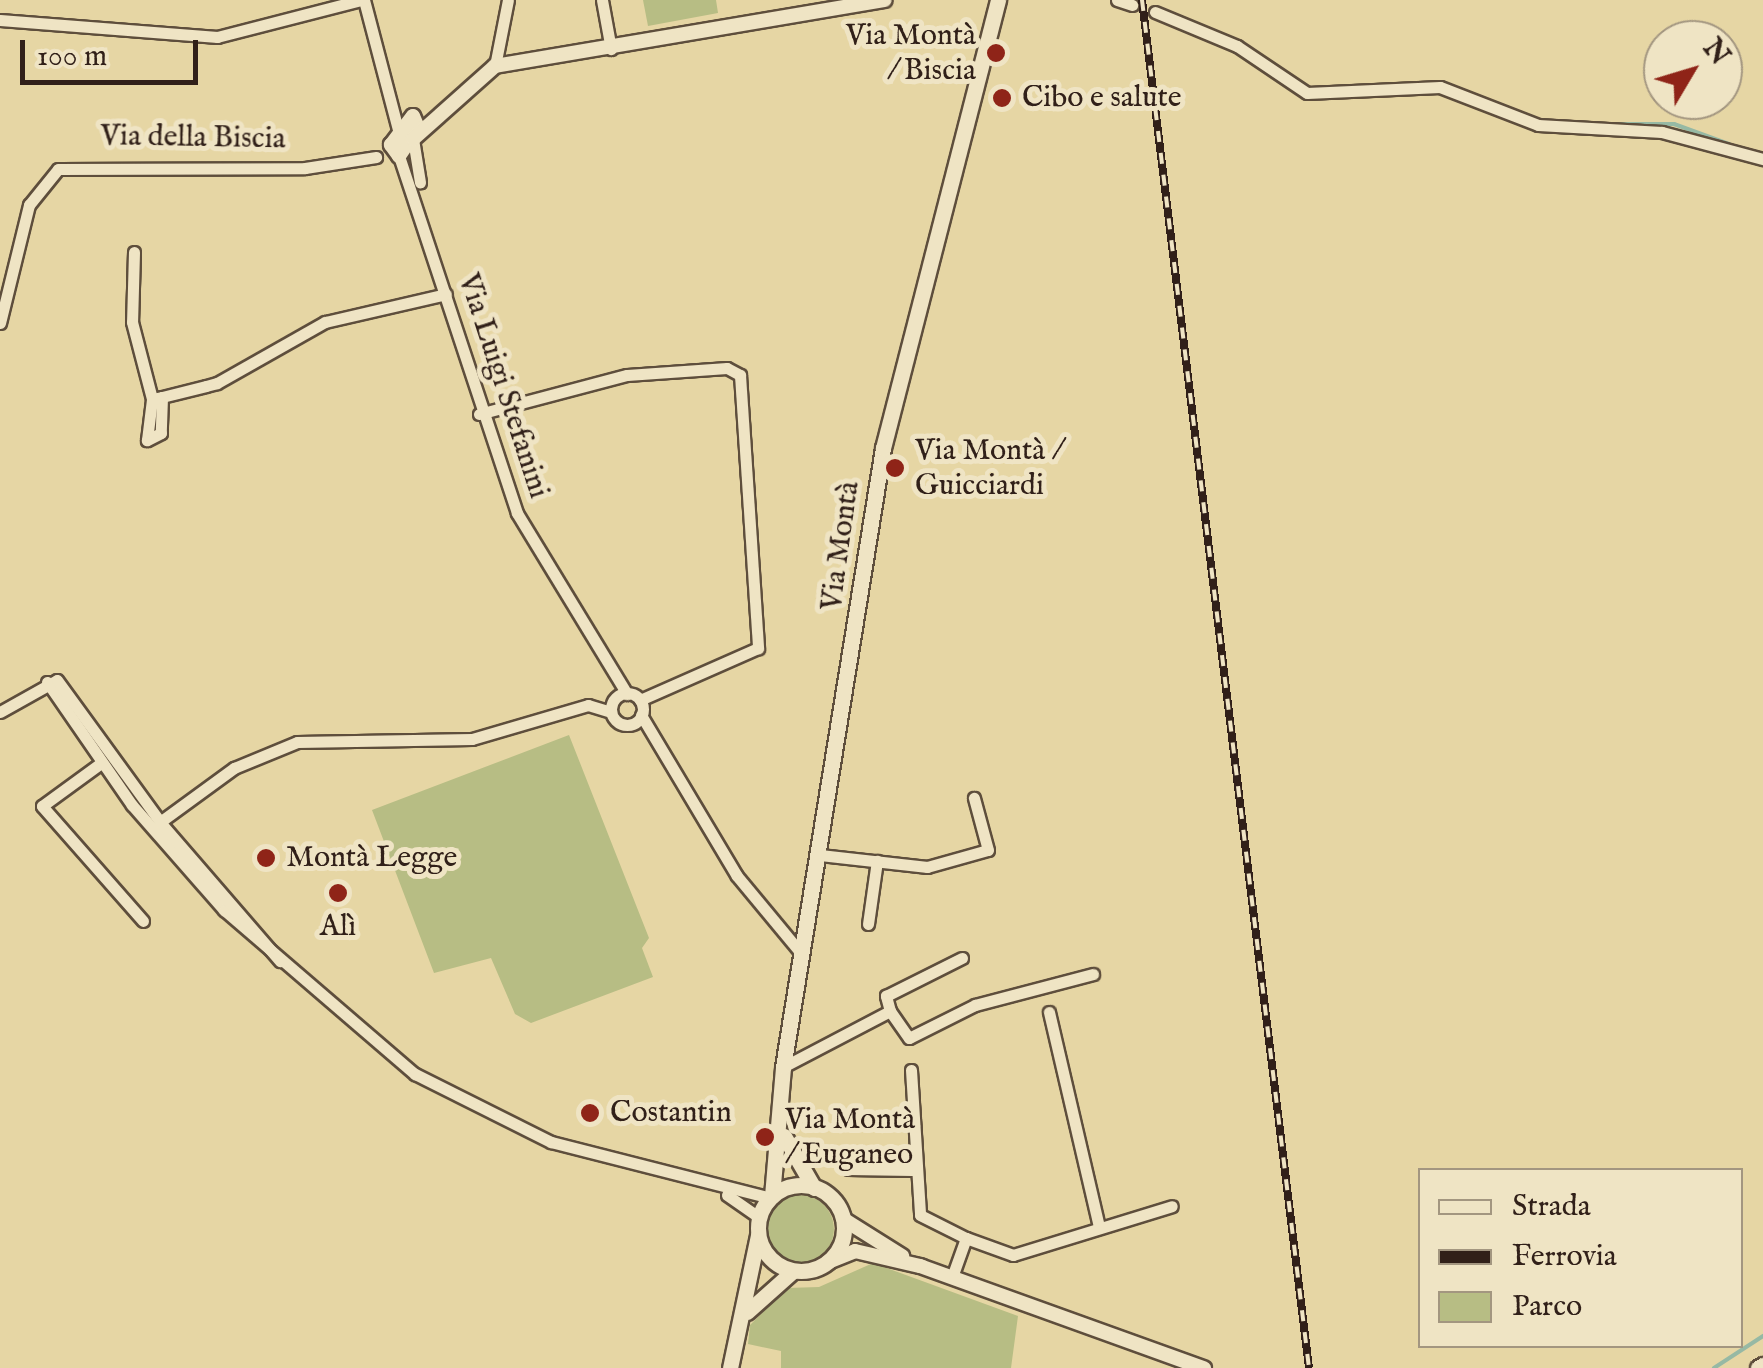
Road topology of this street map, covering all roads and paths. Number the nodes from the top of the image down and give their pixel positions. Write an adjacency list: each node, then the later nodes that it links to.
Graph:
1 (363, 0): 9 (street); 12 (street)
2 (508, 0): 11 (street)
3 (602, 0): 10 (street)
4 (884, 0): 10 (street)
5 (998, 0): 37 (main road, Via Montà)
6 (1117, 0): 7 (street)
7 (1132, 5)
8 (1155, 12): 18 (street)
9 (0, 20)
10 (612, 48): 11 (street)
11 (495, 66): 13 (street, Via della Biscia)
12 (396, 99): 14 (street); 15 (street)
13 (445, 111): 14 (street); 16 (street, Via della Biscia)
14 (415, 116): 15 (street, Via della Biscia); 16 (street, Via della Biscia)
15 (398, 130): 17 (street, Via della Biscia)
16 (412, 139): 17 (street, Via della Biscia); 19 (street, Via Luigi Stefanini)
17 (395, 152): 19 (street, Via Luigi Stefanini); 22 (street, Via della Biscia)
18 (1763, 159)
19 (424, 210): 21 (street, Via Luigi Stefanini)
20 (134, 252): 21 (street)
21 (446, 294): 23 (street, Via Luigi Stefanini)
22 (0, 323)
23 (479, 414): 24 (street, Via Luigi Stefanini); 27 (street)
24 (609, 675): 26 (street, Via Luigi Stefanini); 28 (street, Via Luigi Stefanini)
25 (50, 680): 29 (street); 31 (street); 32 (street)
26 (627, 694): 27 (street, Via Luigi Stefanini); 28 (street)
27 (640, 700): 30 (street)
28 (612, 707): 30 (street); 36 (street)
29 (0, 712)
30 (639, 723): 42 (street)
31 (94, 735): 32 (street); 33 (street)
32 (100, 763): 33 (street); 35 (street); 40 (street)
33 (120, 770): 36 (street)
34 (974, 798): 38 (street)
35 (135, 808): 36 (street); 39 (street)
36 (160, 822): 39 (street); 44 (street)
37 (820, 856): 38 (street); 42 (main road, Via Montà)
38 (877, 860): 41 (street)
39 (180, 863): 44 (street)
40 (144, 921)
41 (868, 924)
42 (801, 953): 48 (main road, Via Montà)
43 (962, 958): 46 (street)
44 (280, 960): 53 (street)
45 (1093, 974): 46 (street)
46 (890, 1011): 48 (street)
47 (1049, 1012): 59 (street)
48 (783, 1067): 50 (main road, Via Montà)
49 (911, 1070): 52 (street)
50 (778, 1109): 54 (main road, Via Montà); 55 (main road, Via Montà)
51 (848, 1169): 52 (street)
52 (912, 1170): 60 (street)
53 (714, 1188): 55 (street); 58 (street)
54 (814, 1188): 55 (main road); 57 (main road, Via Montà)
55 (771, 1197): 58 (main road, Via Montà)
56 (1172, 1206): 59 (street)
57 (843, 1219): 61 (main road); 62 (street)
58 (758, 1225): 63 (main road); 65 (main road, Via Montà)
59 (1100, 1227): 60 (street)
60 (966, 1238): 64 (street)
61 (828, 1262): 62 (street); 63 (main road, Via Montà)
62 (920, 1266): 64 (street)
63 (793, 1271): 65 (main road, Via Montà)
64 (952, 1276): 67 (street)
65 (738, 1328): 66 (main road, Via Montà)
66 (730, 1368)
67 (1204, 1368)

